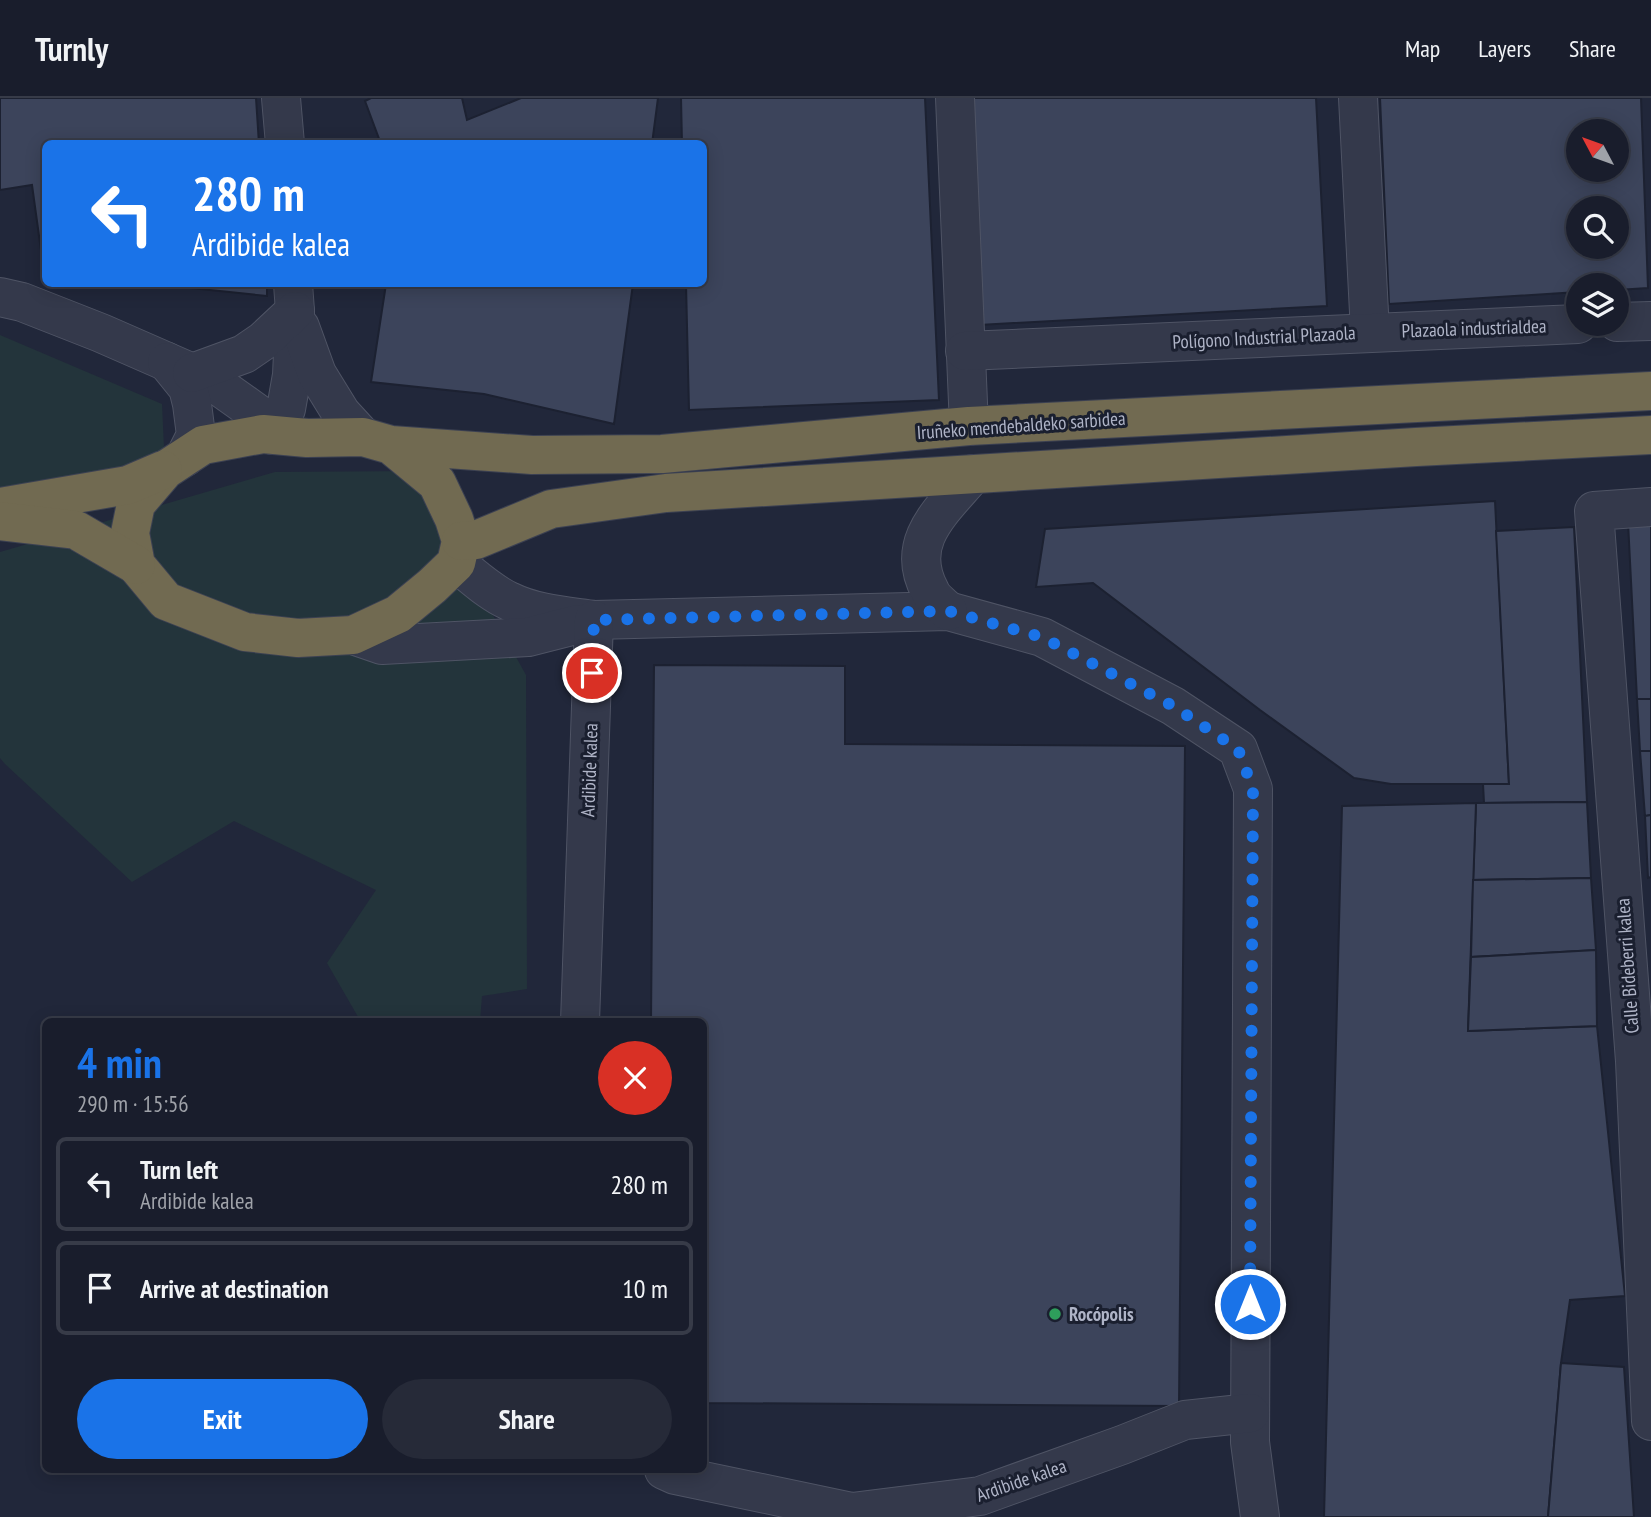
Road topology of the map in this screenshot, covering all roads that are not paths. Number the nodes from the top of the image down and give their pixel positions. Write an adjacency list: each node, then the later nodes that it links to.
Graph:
1 (281, 98): 4 (street)
2 (955, 98): 11 (street)
3 (1358, 98): 10 (street, Polígono Industrial Plazaola)
4 (285, 140)
5 (0, 297): 12 (street)
6 (294, 297): 12 (street); 15 (street); 17 (street)
7 (1651, 321): 8 (street)
8 (1629, 322)
9 (1566, 324): 10 (street, Plazaola industrialdea)
10 (1370, 332): 11 (street, Polígono Industrial Plazaola)
11 (965, 351): 14 (street)
12 (179, 367): 15 (street); 18 (street)
13 (1651, 391): 14 (highway, Iruñeko mendebaldeko sarbidea)
14 (969, 426): 17 (highway, Iruñeko mendebaldeko sarbidea)
15 (272, 435): 17 (highway, Iruñeko mendebaldeko sarbidea); 18 (highway, Iruñeko mendebaldeko sarbidea)
16 (1651, 435): 19 (highway)
17 (377, 441): 23 (highway)
18 (175, 463): 20 (highway); 24 (highway, Iruñeko mendebaldeko sarbidea)
19 (973, 474): 23 (highway); 25 (street)
20 (0, 506)
21 (1651, 507): 29 (street, Calle Bideberri kalea)
22 (0, 521): 24 (highway)
23 (458, 552): 26 (street); 27 (highway)
24 (136, 565): 27 (highway)
25 (948, 611): 26 (street); 30 (street)
26 (594, 620): 27 (street); 28 (street, Ardibide kalea)
27 (353, 635)
28 (580, 1018)
29 (1643, 1061): 31 (street, Calle Bideberri kalea)
30 (1250, 1413): 32 (street, Ardibide kalea); 33 (street)
31 (1651, 1420)
32 (671, 1473)
33 (1260, 1517)

